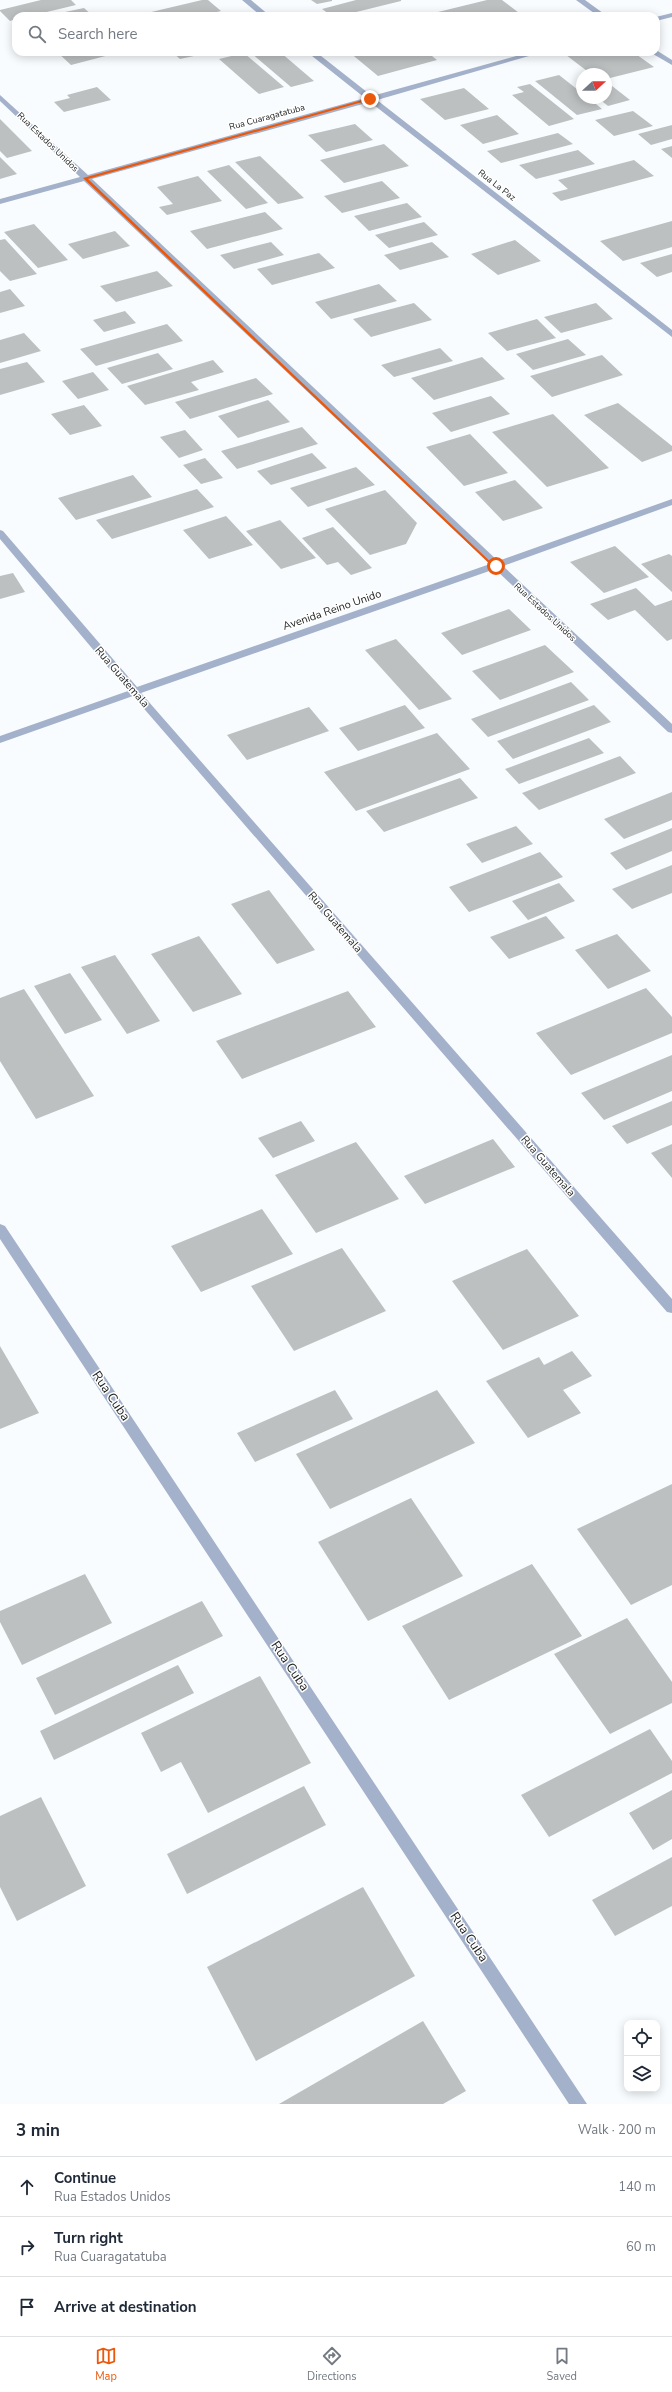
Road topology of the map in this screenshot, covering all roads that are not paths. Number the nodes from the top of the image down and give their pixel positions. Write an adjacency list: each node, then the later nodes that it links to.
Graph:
1 (246, 0): 3 (street)
2 (580, 0): 4 (street)
3 (261, 12)
4 (597, 12)
5 (672, 15): 6 (street)
6 (660, 18)
7 (660, 55): 10 (street)
8 (316, 56): 12 (street, Rua La Paz)
9 (525, 56): 12 (street, Rua Cuaragatatuba)
10 (672, 63)
11 (0, 97): 13 (street, Rua Estados Unidos)
12 (370, 99): 13 (street, Rua Cuaragatatuba); 15 (street, Rua La Paz)
13 (85, 178): 14 (street, Rua Cuaragatatuba); 18 (street, Rua Estados Unidos)
14 (0, 202)
15 (672, 334)
16 (672, 502): 18 (street, Avenida Reino Unido)
17 (0, 533): 19 (street, Rua Guatemala)
18 (496, 566): 19 (street, Avenida Reino Unido); 20 (street, Rua Estados Unidos)
19 (134, 691): 21 (street, Avenida Reino Unido); 23 (street, Rua Guatemala)
20 (672, 730)
21 (0, 740)
22 (0, 1229): 24 (street, Rua Cuba)
23 (672, 1308)
24 (579, 2104)

